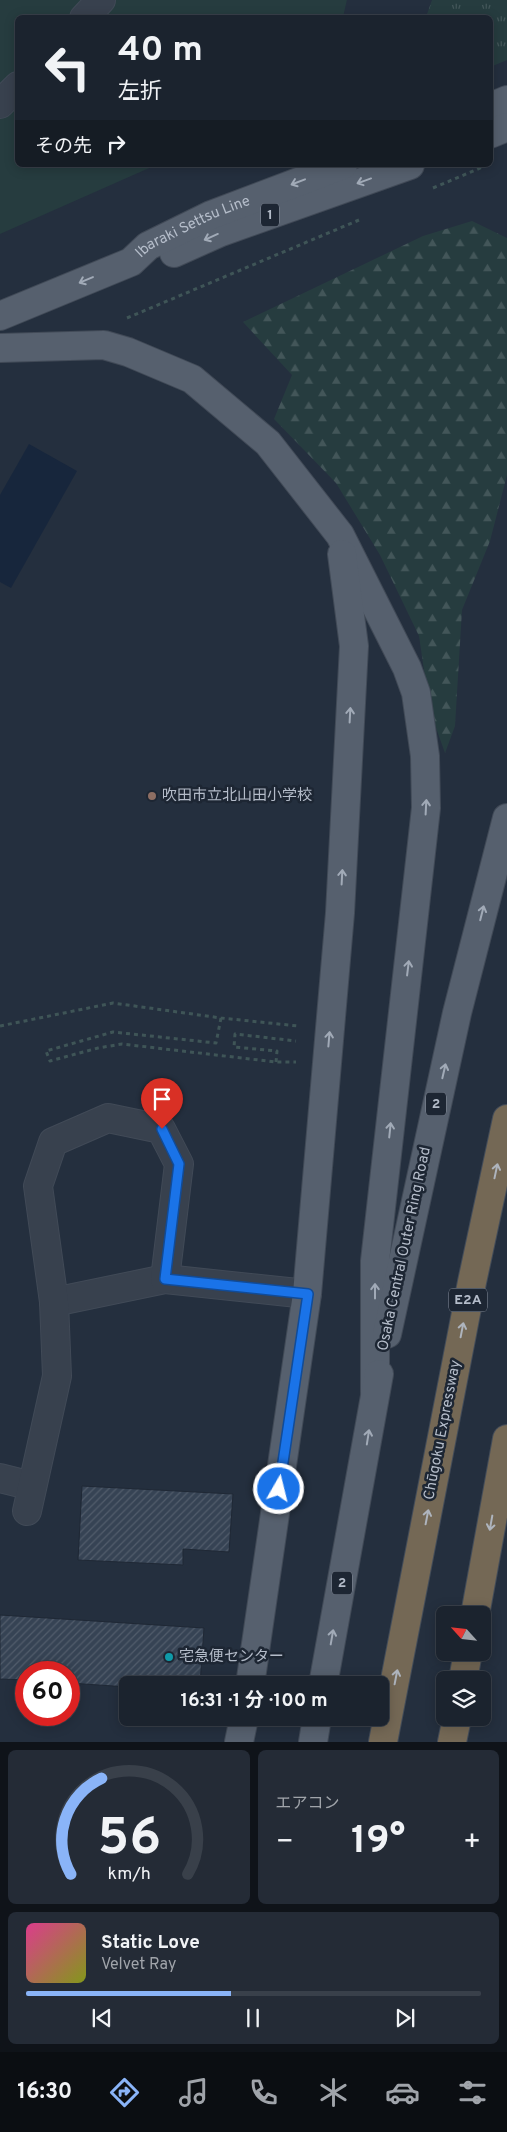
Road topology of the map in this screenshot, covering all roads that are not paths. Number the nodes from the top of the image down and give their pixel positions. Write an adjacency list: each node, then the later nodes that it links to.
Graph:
1 (101, 0): 2 (street)
2 (87, 15)
3 (15, 89): 5 (street)
4 (507, 100): 6 (main road)
5 (0, 104)
6 (493, 106)
7 (507, 127): 8 (main road)
8 (493, 133)
9 (338, 167): 11 (main road, Ibaraki Settsu Line / 1, one-way to 11)
10 (404, 167): 11 (main road, Ibaraki Settsu Line / 1, one-way to 11)
11 (131, 262): 12 (main road, Ibaraki Settsu Line / 1, one-way to 12)
12 (0, 316)
13 (0, 348): 14 (main road)
14 (340, 535): 18 (main road, one-way to 14); 20 (main road, one-way to 14)
15 (507, 818): 20 (main road, Osaka Central Outer Ring Road / 2, one-way to 15)
16 (507, 1119): 31 (highway, Chūgoku Expressway / E2A, one-way to 16)
17 (165, 1279): 18 (street); 19 (street); 19 (street)
18 (308, 1294): 24 (main road)
19 (54, 1302): 22 (street)
20 (375, 1392): 25 (main road, Osaka Central Outer Ring Road / 2, one-way to 20)
21 (507, 1439): 23 (highway, one-way to 23)
22 (0, 1478)
23 (477, 1606)
24 (251, 1676)
25 (325, 1676)
26 (242, 1726): 29 (main road)
27 (316, 1726): 30 (main road)
28 (455, 1726): 32 (highway)
29 (239, 1742)
30 (313, 1742)
31 (383, 1742)
32 (452, 1742)

